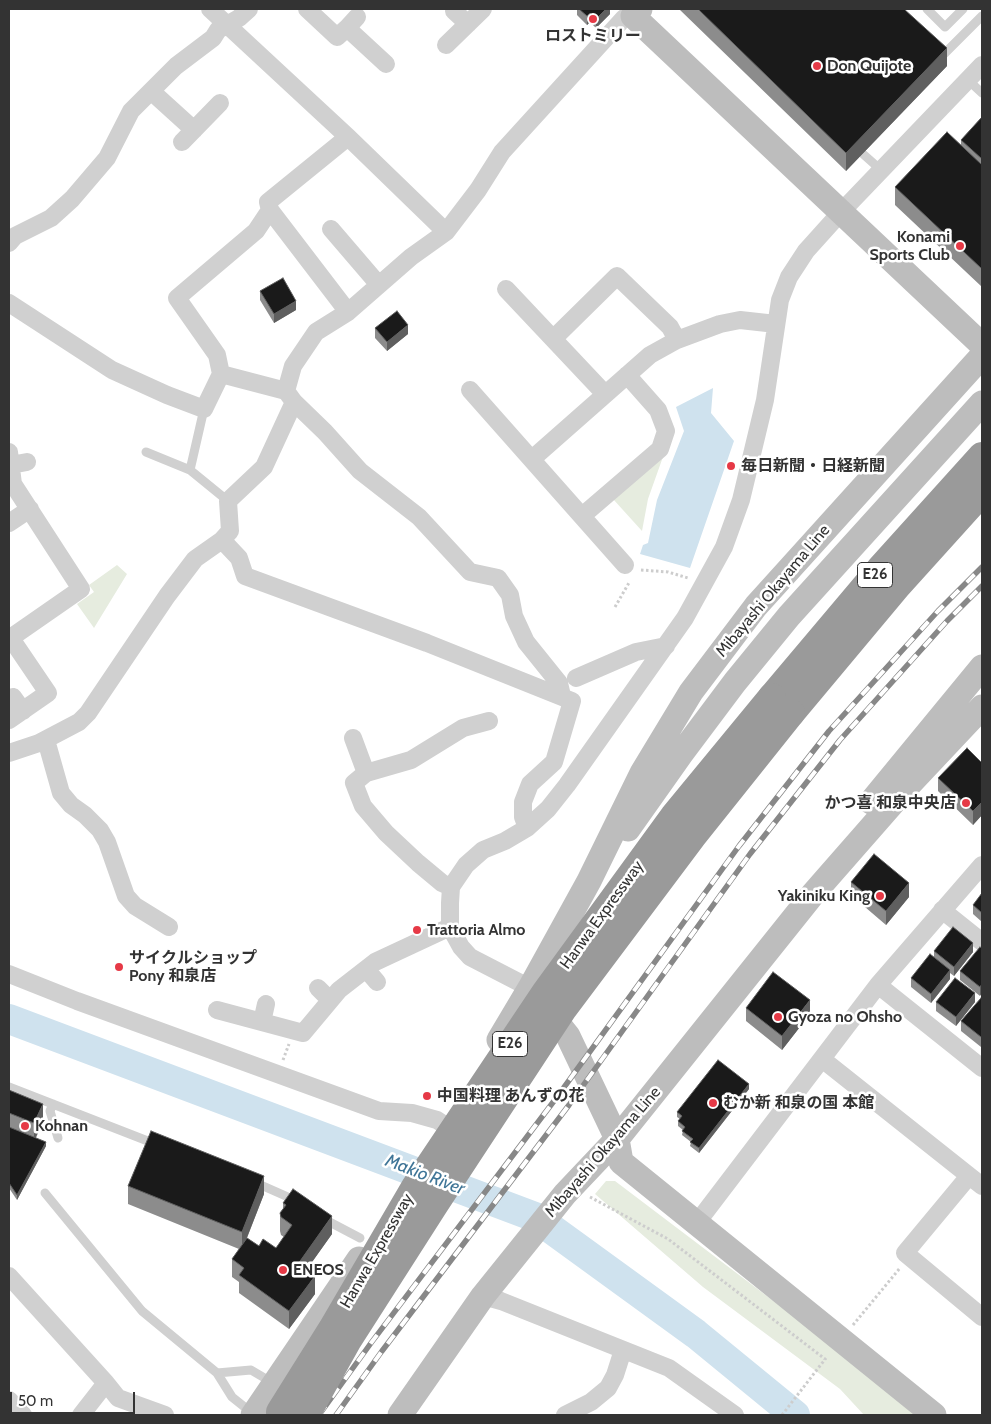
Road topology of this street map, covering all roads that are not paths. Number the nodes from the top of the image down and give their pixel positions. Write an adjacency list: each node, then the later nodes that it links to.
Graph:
1 (210, 9): 11 (street)
2 (249, 9): 11 (street)
3 (307, 9): 13 (street)
4 (483, 9): 10 (street)
5 (927, 9): 6 (lane)
6 (964, 9)
7 (454, 11): 10 (street)
8 (633, 11): 24 (main road); 26 (street)
9 (982, 16): 14 (lane)
10 (468, 24): 12 (street)
11 (227, 25): 17 (street); 20 (street)
12 (446, 45)
13 (382, 54)
14 (940, 58)
15 (982, 65): 16 (street)
16 (968, 80): 18 (lane); 22 (street)
17 (151, 91): 19 (street); 27 (street)
18 (982, 93)
19 (220, 103)
20 (348, 136): 23 (street); 26 (street)
21 (863, 154): 22 (lane)
22 (881, 170): 24 (street)
23 (270, 210): 31 (street); 37 (street)
24 (842, 211): 32 (street); 35 (main road)
25 (330, 229): 28 (street)
26 (446, 232): 28 (street)
27 (13, 234)
28 (379, 285): 31 (street)
29 (506, 289): 33 (street)
30 (9, 304): 43 (street)
31 (348, 312): 41 (street)
32 (776, 324): 34 (street); 57 (street)
33 (553, 339): 34 (street); 40 (street)
34 (677, 340): 38 (street)
35 (982, 345)
36 (982, 356): 71 (main road, Mibayashi Okayama Line)
37 (221, 374): 41 (street); 43 (street)
38 (628, 375): 40 (street); 52 (street)
39 (470, 390): 46 (street)
40 (605, 394): 46 (street)
41 (290, 396): 50 (street); 60 (street)
42 (982, 403): 71 (main road, Mibayashi Okayama Line)
43 (204, 409): 48 (lane)
44 (146, 452): 48 (lane)
45 (982, 456): 61 (highway, Hanwa Expressway / E26)
46 (532, 459): 52 (street)
47 (15, 460): 51 (street)
48 (190, 470): 50 (lane)
49 (982, 492): 61 (highway, Hanwa Expressway / E26)
50 (228, 501): 54 (street)
51 (30, 509): 53 (street); 56 (street)
52 (582, 516): 55 (street)
53 (9, 523)
54 (222, 540): 60 (street); 66 (street)
55 (625, 565)
56 (10, 638): 63 (street)
57 (666, 646): 59 (street); 69 (street)
58 (982, 667): 73 (main road, Mibayashi Okayama Line)
59 (576, 678)
60 (562, 696): 69 (street)
61 (782, 705): 108 (highway, Hanwa Expressway / E26, bridge); 109 (highway, Hanwa Expressway / E26, bridge)
62 (982, 707): 73 (main road, Mibayashi Okayama Line)
63 (15, 709)
64 (489, 721): 68 (street)
65 (353, 738): 68 (street)
66 (46, 740): 67 (street); 75 (street)
67 (9, 753)
68 (366, 773): 72 (street)
69 (527, 828): 72 (street)
70 (982, 866): 74 (street)
71 (589, 881): 80 (main road, Mibayashi Okayama Line)
72 (451, 887): 76 (street)
73 (813, 894): 90 (main road, Mibayashi Okayama Line)
74 (942, 910): 77 (street); 79 (street)
75 (169, 927)
76 (450, 927): 80 (street); 83 (street)
77 (982, 942)
78 (9, 974): 88 (street)
79 (878, 985): 84 (street); 85 (street)
80 (530, 988): 88 (main road, Mibayashi Okayama Line); 90 (main road)
81 (266, 1004): 83 (street)
82 (216, 1010): 83 (street)
83 (262, 1022)
84 (822, 1059): 93 (street); 95 (street)
85 (982, 1068)
86 (9, 1087): 87 (lane)
87 (53, 1104): 89 (lane); 91 (lane)
88 (443, 1132): 96 (main road, Mibayashi Okayama Line)
89 (58, 1138)
90 (617, 1139): 95 (main road); 98 (main road, Mibayashi Okayama Line)
91 (164, 1148)
92 (248, 1180): 96 (lane)
93 (976, 1181): 99 (street)
94 (45, 1193): 101 (lane)
95 (696, 1224): 113 (main road)
96 (368, 1236): 103 (main road, Mibayashi Okayama Line)
97 (9, 1276): 102 (street)
98 (489, 1289): 100 (street); 110 (main road, Mibayashi Okayama Line)
99 (982, 1317)
100 (623, 1350): 111 (street); 112 (street)
101 (217, 1372): 103 (lane); 108 (lane)
102 (106, 1383): 106 (street); 107 (street)
103 (275, 1384): 108 (main road, Mibayashi Okayama Line)
104 (9, 1400): 105 (street)
105 (23, 1415)
106 (81, 1415)
107 (165, 1415)
108 (262, 1415)
109 (306, 1415)
110 (400, 1415)
111 (565, 1415)
112 (735, 1415)
113 (934, 1415)

